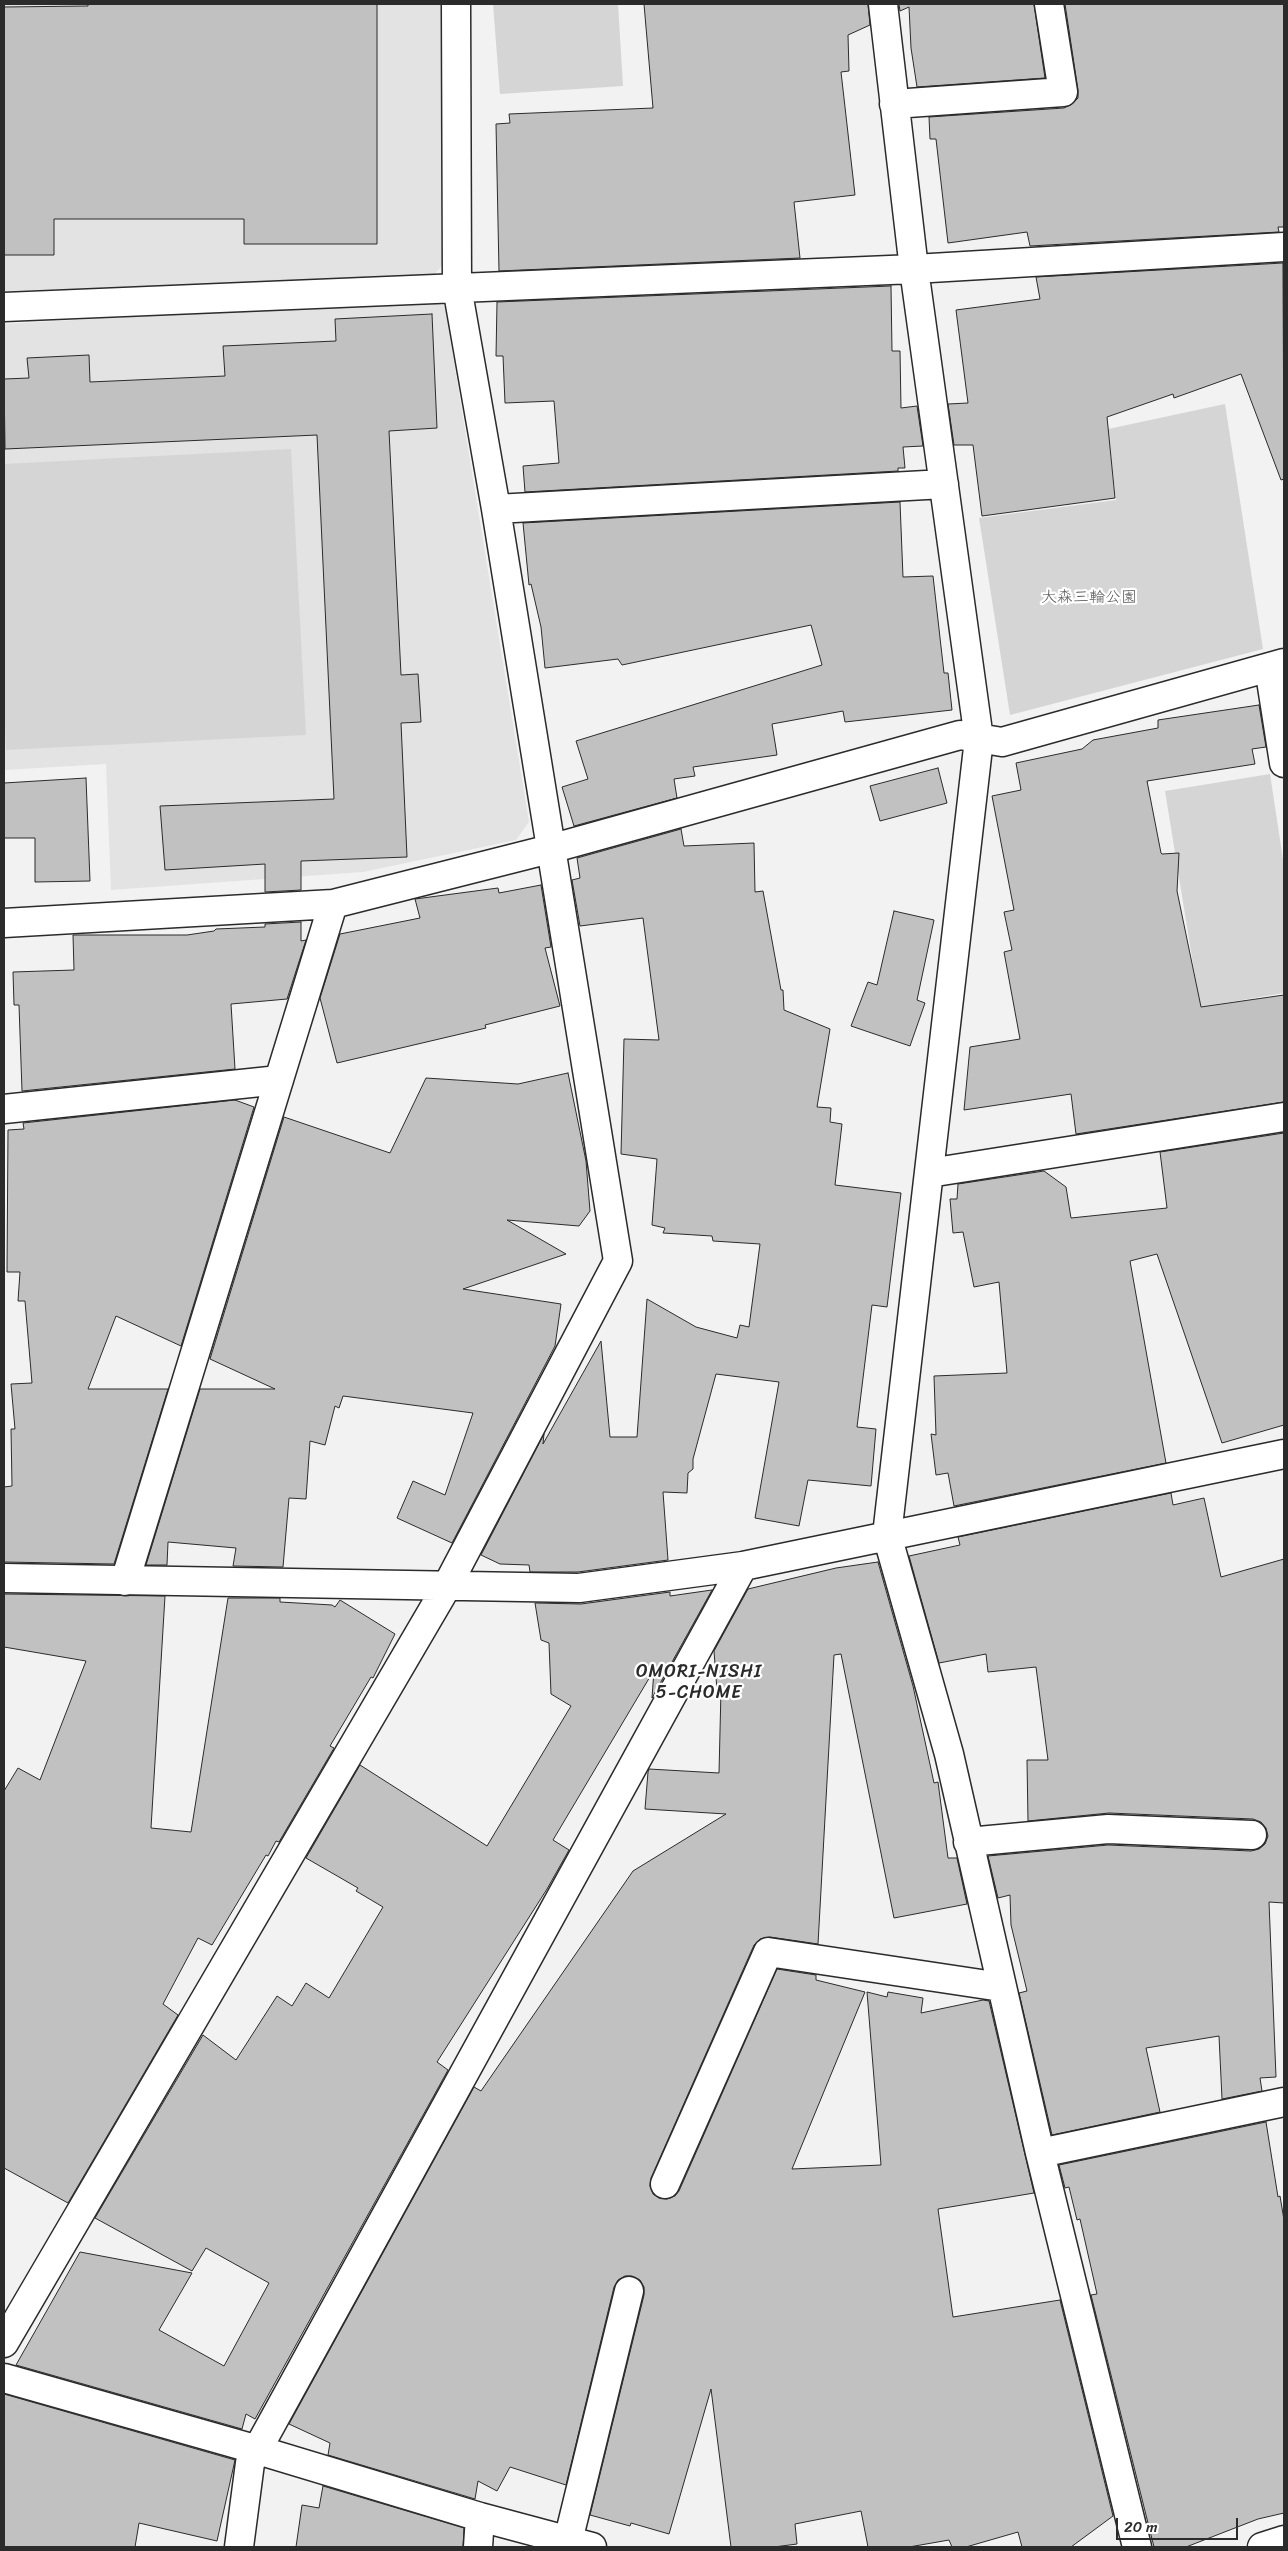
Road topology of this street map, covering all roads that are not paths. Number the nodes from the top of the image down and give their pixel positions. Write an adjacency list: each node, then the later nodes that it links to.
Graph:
1 (456, 4): 7 (street)
2 (883, 4): 4 (street)
3 (1049, 4): 4 (street)
4 (894, 104): 6 (street)
5 (1284, 248): 6 (street)
6 (914, 269): 7 (street); 9 (street)
7 (457, 286): 8 (street); 10 (street)
8 (4, 307)
9 (944, 484): 10 (street); 12 (street)
10 (496, 509): 14 (street)
11 (1277, 665): 12 (street); 13 (street)
12 (979, 739): 14 (street); 20 (street)
13 (1284, 763)
14 (550, 849): 15 (street); 26 (street)
15 (333, 904): 16 (street); 17 (street)
16 (4, 923)
17 (279, 1080): 18 (street); 25 (street)
18 (4, 1109)
19 (1284, 1117): 20 (street)
20 (929, 1174): 22 (street)
21 (1284, 1454): 22 (street)
22 (887, 1535): 23 (street); 28 (street)
23 (743, 1566): 26 (street); 36 (street)
24 (4, 1578): 25 (street)
25 (124, 1581): 26 (street)
26 (447, 1586): 34 (street)
27 (1252, 1836): 28 (street)
28 (968, 1842): 29 (street)
29 (1001, 1987): 31 (street); 32 (street)
30 (1284, 2102): 31 (street)
31 (1040, 2153): 42 (street)
32 (665, 2184)
33 (629, 2291): 39 (street)
34 (4, 2343)
35 (4, 2378): 36 (street)
36 (258, 2450): 37 (street); 40 (street)
37 (480, 2517): 39 (street); 41 (street)
38 (1284, 2540): 43 (street)
39 (580, 2544)
40 (239, 2547)
41 (478, 2547)
42 (1137, 2547)
43 (1262, 2547)

